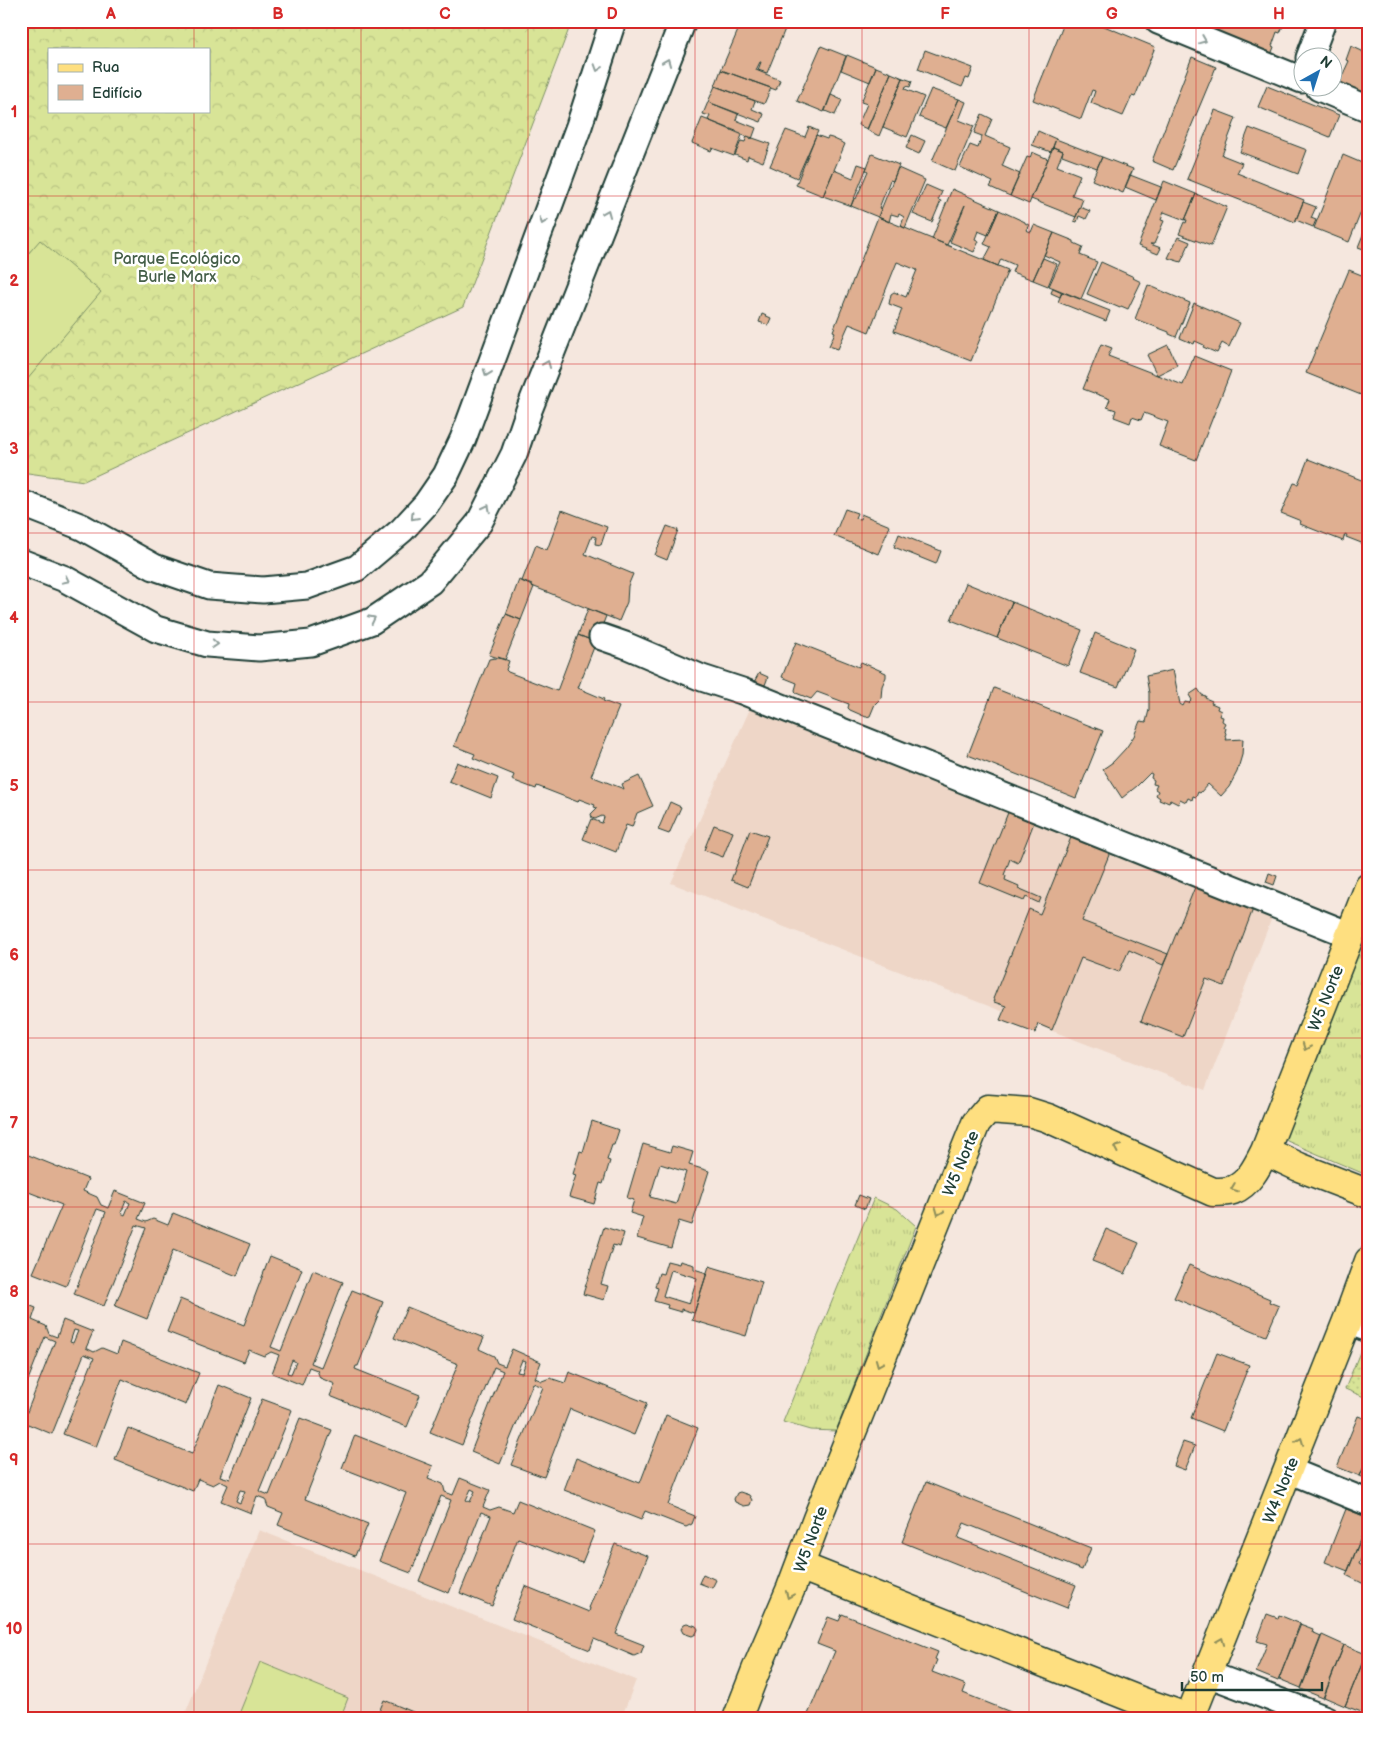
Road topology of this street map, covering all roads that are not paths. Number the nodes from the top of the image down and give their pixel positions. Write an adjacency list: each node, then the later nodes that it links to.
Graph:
1 (613, 21): 9 (street, one-way to 9)
2 (683, 21): 10 (street, one-way to 2)
3 (1158, 21): 6 (street, one-way to 6)
4 (1323, 21): 5 (street)
5 (1315, 48)
6 (1292, 70)
7 (1342, 94): 8 (street)
8 (1369, 108)
9 (21, 503)
10 (21, 562)
11 (602, 637): 13 (street)
12 (1369, 887): 13 (main road, W5 Norte)
13 (1350, 934): 14 (main road, W5 Norte, one-way to 14)
14 (1265, 1151): 15 (main road); 20 (main road, W5 Norte, one-way to 20)
15 (1369, 1194)
16 (1369, 1261): 17 (main road, W4 Norte)
17 (1358, 1325): 18 (main road, W4 Norte, one-way to 17)
18 (1288, 1470): 19 (street); 21 (main road, W4 Norte, one-way to 18)
19 (1369, 1503)
20 (800, 1566): 22 (main road, W5 Norte, one-way to 22); 23 (main road)
21 (1208, 1674): 23 (main road, W4 Norte); 24 (street)
22 (737, 1719)
23 (1189, 1719)
24 (1326, 1719)

